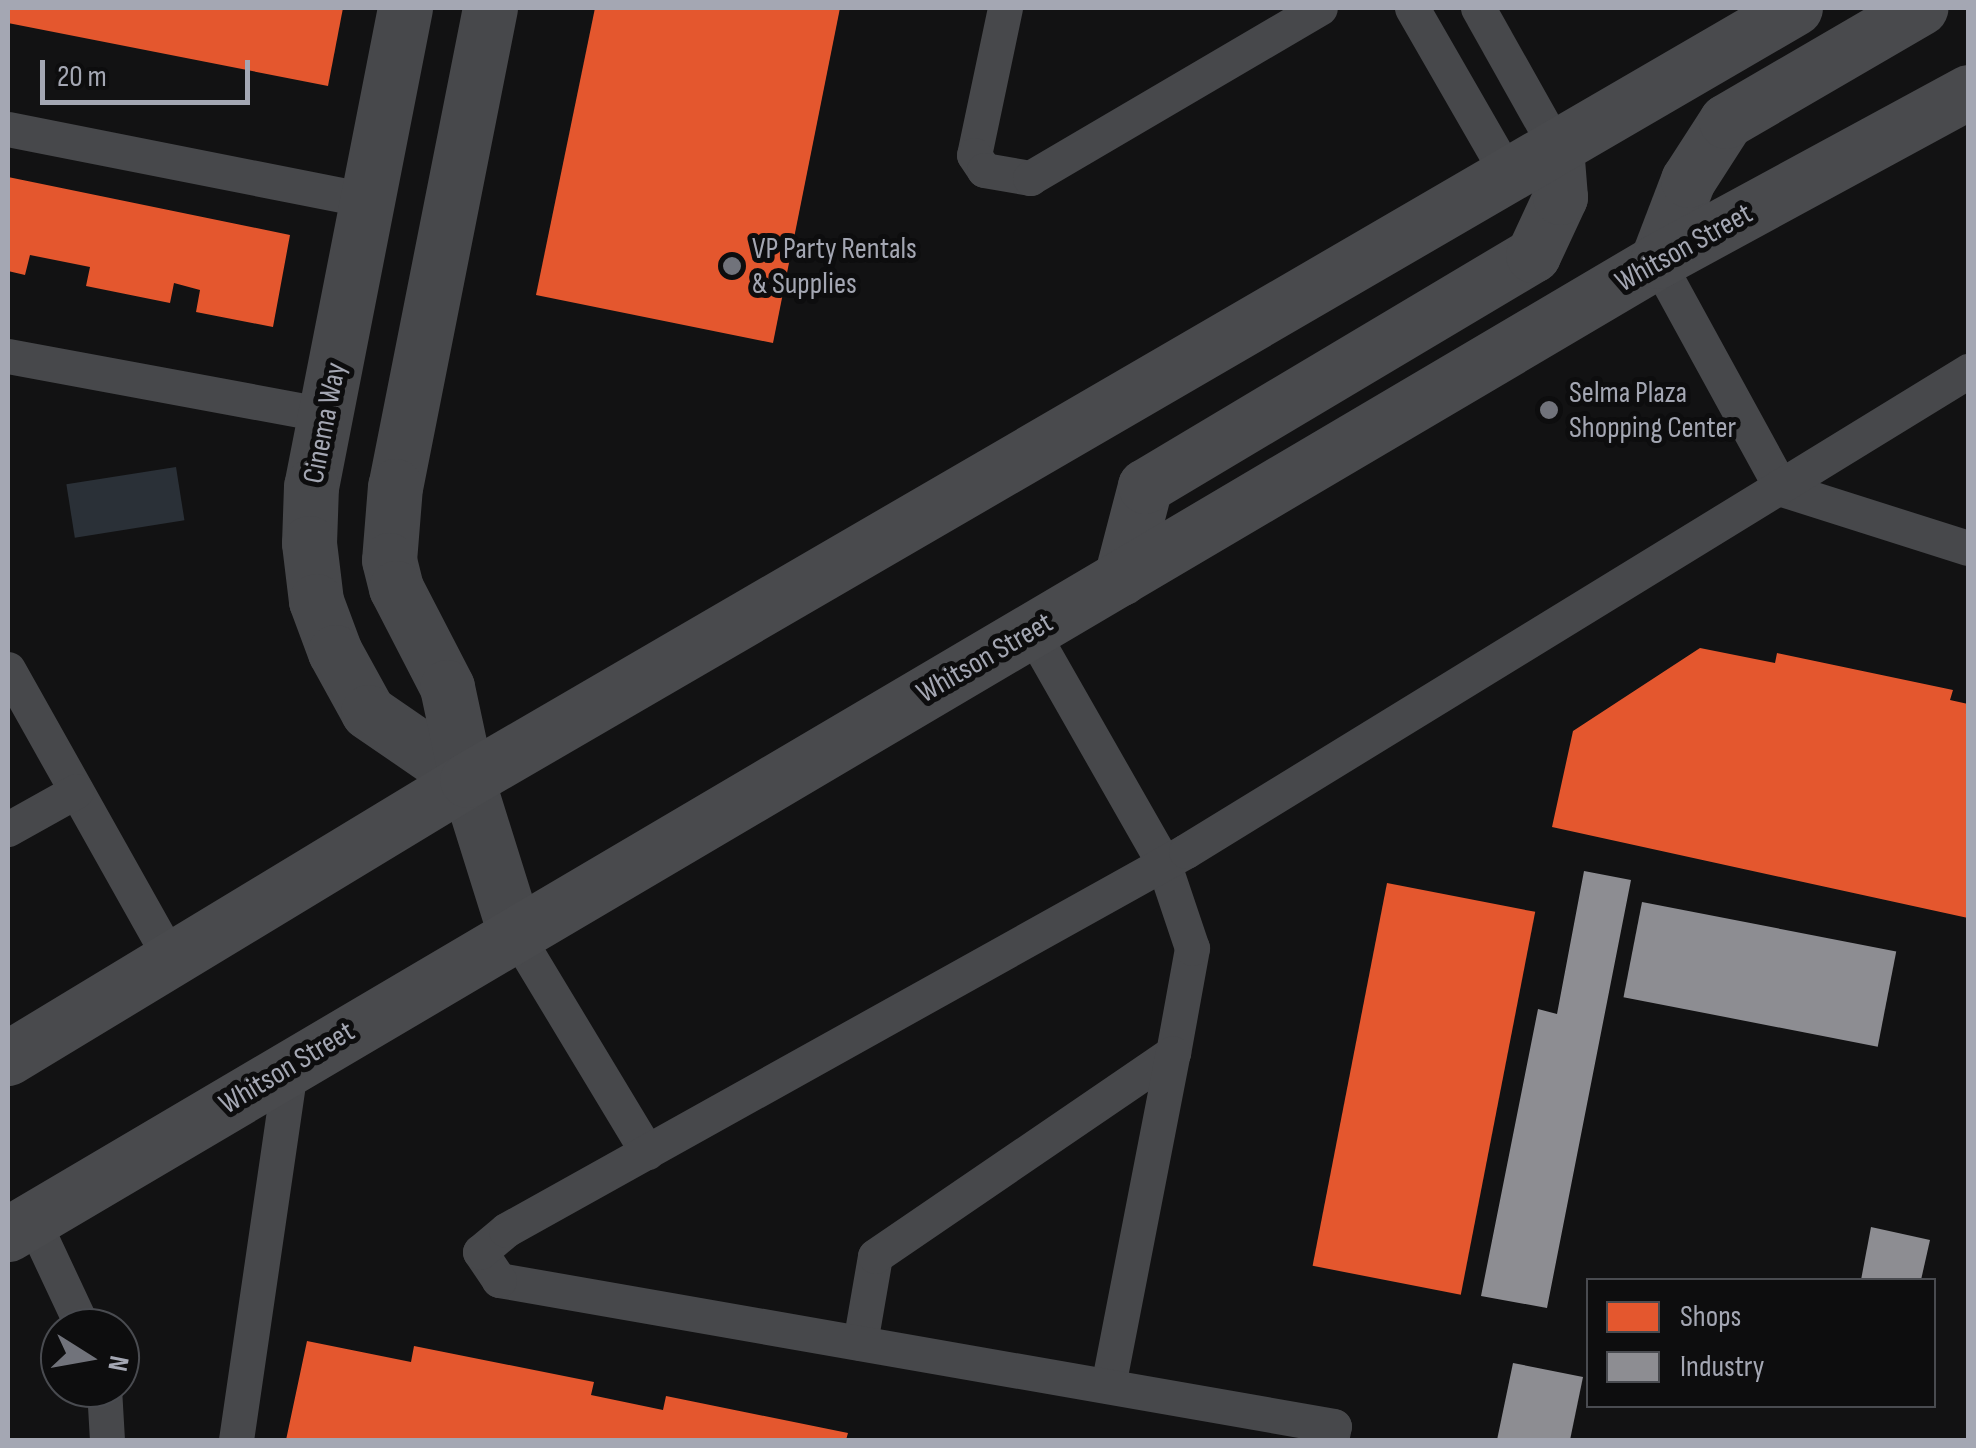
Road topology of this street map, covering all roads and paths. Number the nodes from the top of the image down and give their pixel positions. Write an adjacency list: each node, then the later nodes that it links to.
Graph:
1 (406, 8): 13 (street, Cinema Way)
2 (490, 8): 23 (street)
3 (1005, 8): 4 (lane)
4 (1320, 8)
5 (1412, 8): 12 (lane)
6 (1478, 8): 11 (lane)
7 (1796, 8): 11 (main road)
8 (1920, 8): 14 (main road)
9 (1968, 92): 14 (main road, Whitson Street)
10 (8, 129): 13 (lane)
11 (1556, 147): 12 (main road); 20 (main road)
12 (1508, 175): 23 (main road)
13 (370, 201): 17 (street, Cinema Way)
14 (1657, 261): 18 (lane); 20 (main road, Whitson Street)
15 (8, 356): 17 (lane)
16 (1968, 371): 18 (lane)
17 (326, 415): 23 (street, Cinema Way)
18 (1782, 489): 19 (lane); 26 (lane)
19 (1968, 548)
20 (1121, 578): 21 (main road, Whitson Street)
21 (1030, 631): 26 (lane); 27 (main road, Whitson Street)
22 (8, 669): 24 (lane)
23 (467, 780): 27 (street); 28 (main road)
24 (76, 791): 25 (lane); 28 (lane)
25 (8, 829)
26 (1164, 862): 29 (lane); 32 (lane)
27 (515, 933): 31 (main road, Whitson Street); 32 (lane)
28 (171, 960): 30 (main road)
29 (1173, 1053): 35 (lane); 36 (lane)
30 (8, 1058)
31 (291, 1066): 33 (main road, Whitson Street); 39 (lane)
32 (646, 1152): 35 (lane)
33 (20, 1226): 34 (lane)
34 (71, 1308)
35 (860, 1343): 36 (lane)
36 (1108, 1386): 40 (lane)
37 (106, 1408): 38 (lane)
38 (108, 1440)
39 (236, 1440)
40 (1332, 1440)

